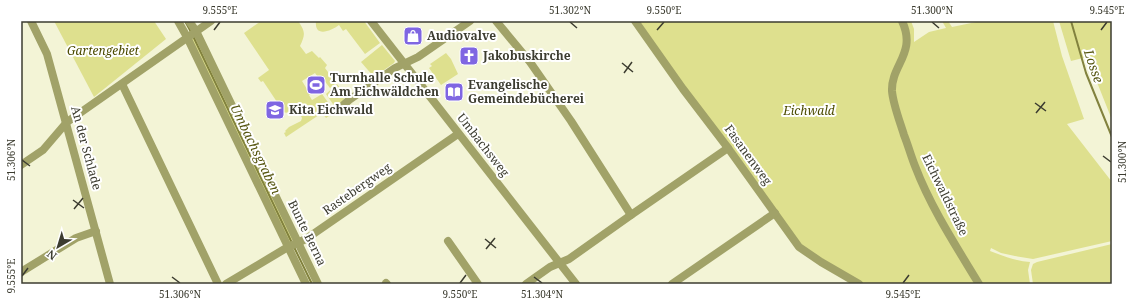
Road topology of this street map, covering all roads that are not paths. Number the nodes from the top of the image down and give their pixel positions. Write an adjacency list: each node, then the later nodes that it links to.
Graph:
1 (31, 21): 14 (street, An der Schlade)
2 (178, 21): 10 (street, Bunte Berna)
3 (189, 21): 10 (street, Bunte Berna)
4 (211, 21): 10 (street)
5 (371, 21): 11 (street, Umbachsweg)
6 (470, 21): 11 (street)
7 (496, 21): 19 (street)
8 (635, 21): 16 (street, Fasanenweg)
9 (902, 21): 35 (street, Eichwaldstraße)
10 (191, 34): 12 (street); 22 (street, Bunte Berna); 22 (street, Bunte Berna)
11 (404, 64): 13 (street); 15 (street, Umbachsweg)
12 (122, 84): 14 (street); 26 (street)
13 (337, 111)
14 (66, 122): 17 (street); 20 (street, An der Schlade)
15 (458, 134): 22 (street, Rastebergweg); 23 (street, Umbachsweg)
16 (728, 148): 18 (street, Fasanenweg); 19 (street)
17 (21, 165)
18 (775, 213): 33 (street); 34 (street, Fasanenweg)
19 (631, 215): 23 (street)
20 (96, 231): 24 (street); 25 (street, An der Schlade)
21 (448, 241): 30 (street)
22 (293, 245): 27 (street, Rastebergweg); 28 (street, Bunte Berna); 29 (street, Bunte Berna)
23 (560, 263): 31 (street); 32 (street, Umbachsweg)
24 (21, 272)
25 (110, 284)
26 (218, 284)
27 (226, 284)
28 (306, 284)
29 (318, 284)
30 (478, 284)
31 (526, 284)
32 (576, 284)
33 (672, 284)
34 (859, 284)
35 (979, 284)

